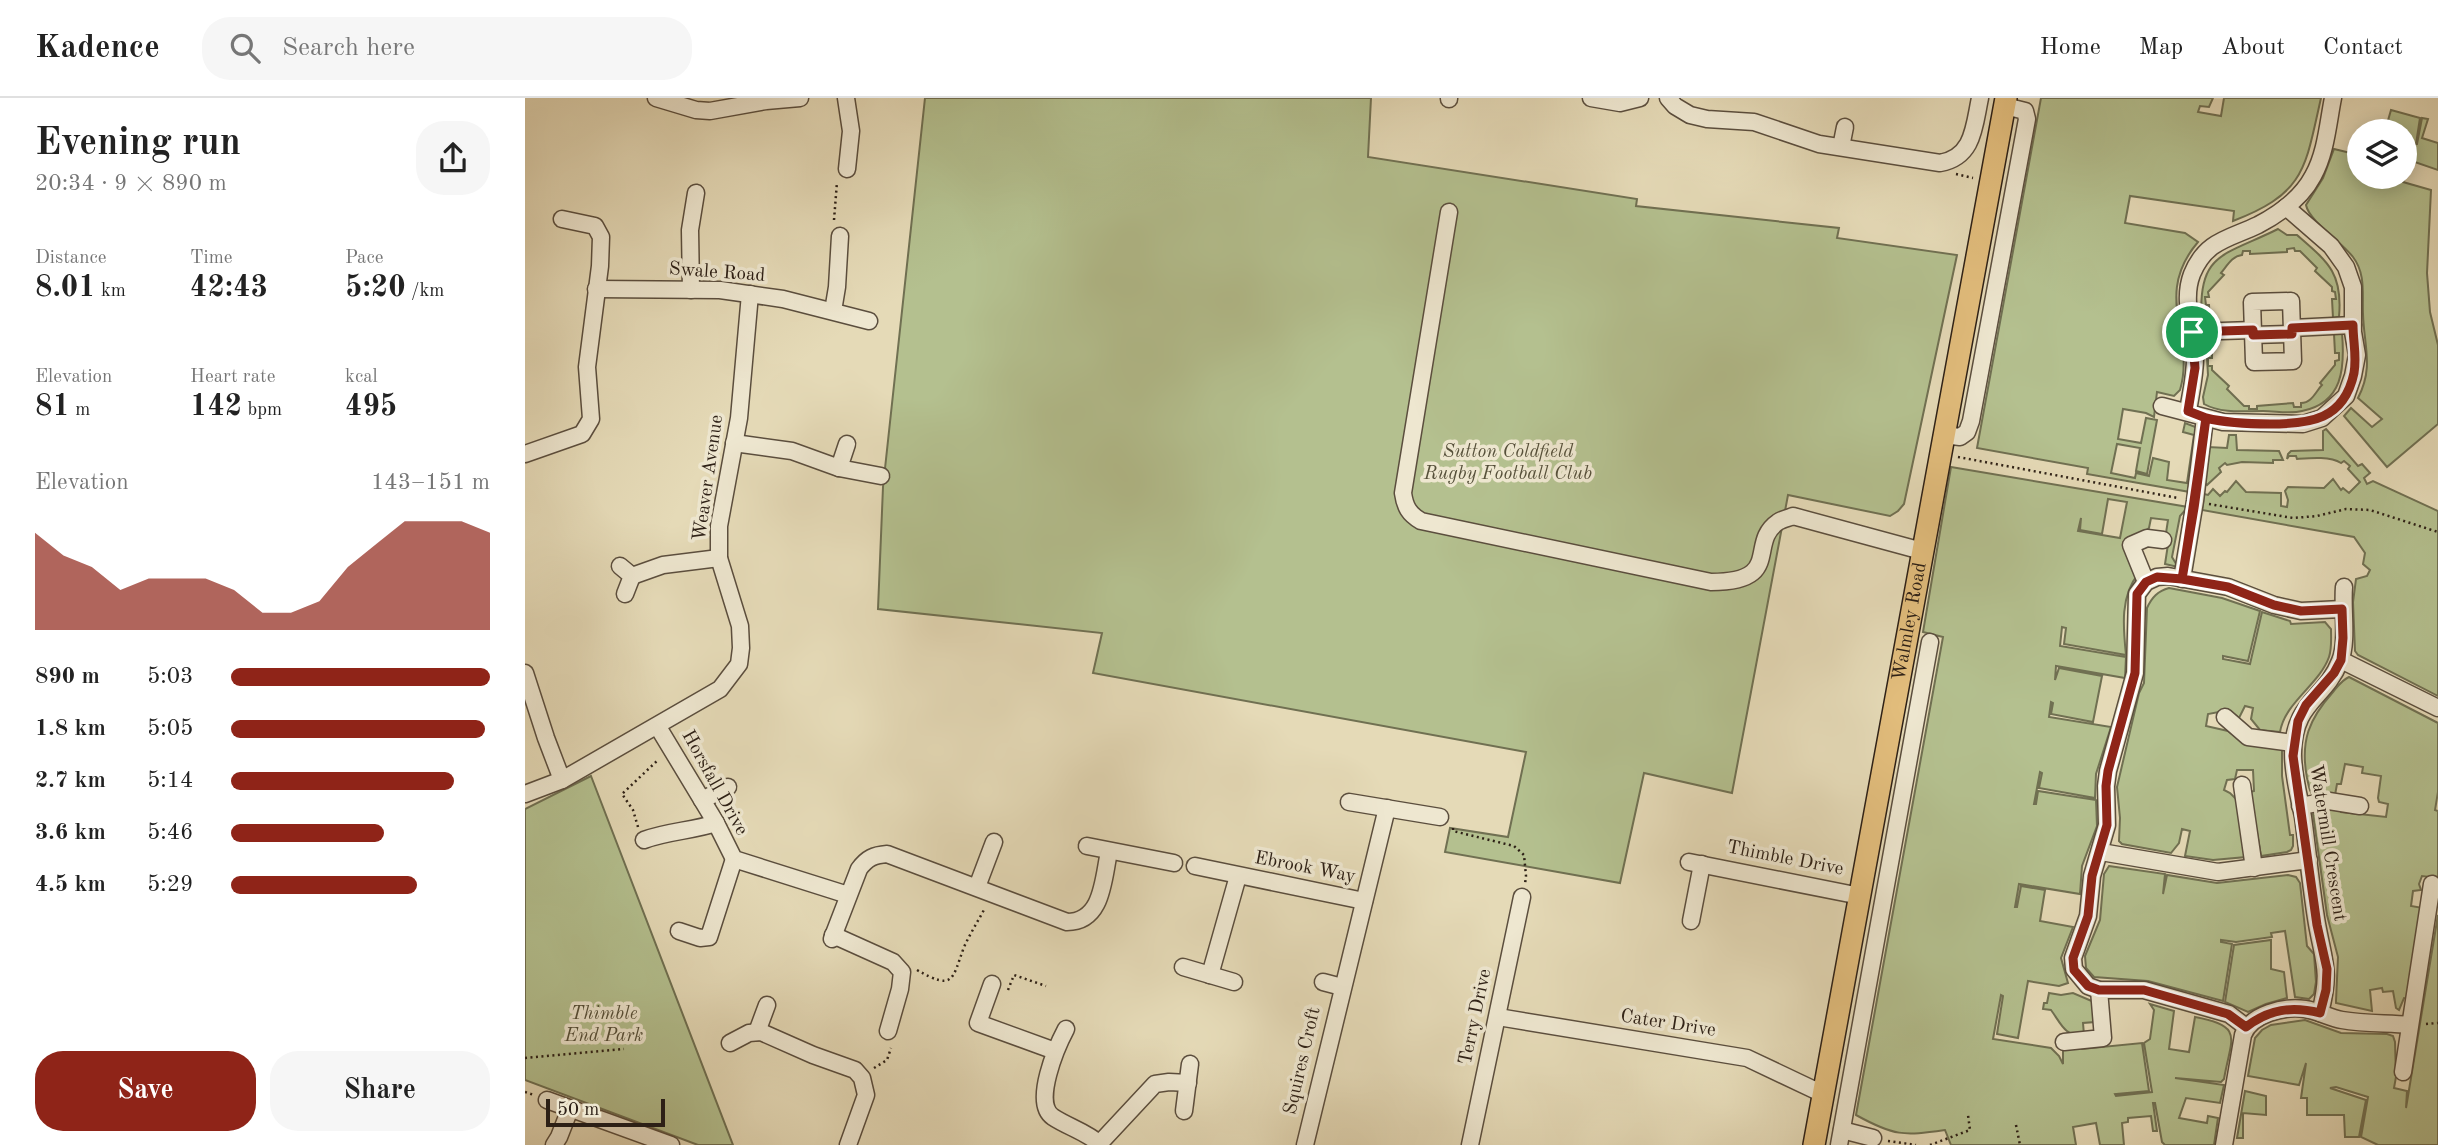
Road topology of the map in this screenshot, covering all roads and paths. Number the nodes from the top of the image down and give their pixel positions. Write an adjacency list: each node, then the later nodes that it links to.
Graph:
1 (656, 98): 2 (street)
2 (797, 98)
3 (846, 98): 13 (street)
4 (1591, 98): 5 (street)
5 (1640, 98)
6 (1668, 98): 11 (street)
7 (1980, 98): 12 (street)
8 (2333, 98): 16 (street)
9 (2005, 102): 14 (main road, Walmley Road); 32 (street)
10 (1845, 127): 11 (street)
11 (1842, 147): 12 (street)
12 (1927, 162): 14 (path)
13 (847, 169)
14 (1991, 181): 32 (main road, Walmley Road)
15 (696, 193): 21 (street)
16 (2287, 207): 25 (street); 27 (street)
17 (1449, 212): 39 (street)
18 (562, 219): 20 (street)
19 (840, 236): 23 (street)
20 (596, 289): 21 (street, Swale Road); 35 (street)
21 (691, 290): 22 (street, Swale Road)
22 (750, 294): 23 (street, Swale Road); 33 (street, Weaver Avenue)
23 (833, 311): 24 (street, Swale Road)
24 (869, 321)
25 (2353, 325): 26 (street); 31 (street)
26 (2292, 331): 28 (street); 28 (street); 28 (street)
27 (2192, 332): 28 (street); 30 (street)
28 (2253, 332)
29 (2162, 406): 30 (street)
30 (2188, 411): 31 (street)
31 (2206, 418): 41 (street)
32 (1944, 435): 39 (main road, Walmley Road)
33 (733, 443): 36 (street); 40 (street, Weaver Avenue)
34 (847, 444): 36 (street)
35 (525, 454)
36 (839, 468): 37 (street)
37 (881, 476)
38 (2163, 540): 42 (street)
39 (1922, 551): 46 (main road, Walmley Road)
40 (719, 558): 44 (street); 51 (street, Weaver Avenue)
41 (2182, 579): 42 (street); 45 (street)
42 (2146, 582): 69 (street)
43 (2344, 587): 45 (street)
44 (625, 594)
45 (2342, 609): 47 (street)
46 (1905, 650): 80 (main road, Walmley Road); 117 (street)
47 (2341, 660): 49 (street); 52 (street, Watermill Crescent)
48 (525, 673): 54 (street)
49 (2438, 708)
50 (2225, 717): 52 (street)
51 (658, 727): 53 (street, Horsfall Drive); 54 (street, Weaver Avenue)
52 (2293, 743): 60 (street, Watermill Crescent)
53 (671, 747): 58 (street, Horsfall Drive); 65 (path)
54 (562, 780): 57 (street, Weaver Avenue)
55 (2242, 785): 74 (street)
56 (728, 787): 58 (street)
57 (525, 794)
58 (702, 800): 64 (street, Horsfall Drive)
59 (1349, 802): 62 (street)
60 (2300, 806): 61 (street); 71 (street, Watermill Crescent)
61 (2360, 806)
62 (1387, 808): 63 (street); 82 (street, Squires Croft)
63 (1440, 817): 81 (path)
64 (716, 823): 65 (street); 70 (street, Horsfall Drive)
65 (644, 840)
66 (994, 842): 77 (street)
67 (1087, 846): 68 (street)
68 (1109, 852): 72 (street); 78 (street)
69 (2101, 852): 74 (street); 93 (street)
70 (734, 859): 79 (street, Horsfall Drive); 84 (street, Horsfall Drive)
71 (2309, 860): 74 (street); 95 (street, Watermill Crescent)
72 (1174, 863)
73 (1195, 866): 75 (street, Ebrook Way)
74 (2254, 868)
75 (1238, 876): 82 (street, Ebrook Way); 87 (street, Ebrook Way)
76 (2432, 884): 97 (street)
77 (977, 887): 78 (street); 79 (street)
78 (993, 893): 86 (path)
79 (849, 895): 101 (street)
80 (1860, 895): 83 (street, Thimble Drive); 112 (main road, Walmley Road)
81 (1522, 897): 96 (street, Terry Drive)
82 (1364, 901): 92 (street, Squires Croft)
83 (1691, 920)
84 (679, 931)
85 (1183, 967): 87 (street)
86 (914, 968)
87 (1210, 975): 88 (street)
88 (1234, 982)
89 (1323, 982): 92 (street, Squires Croft)
90 (992, 984): 91 (path); 105 (street)
91 (1046, 986)
92 (1342, 986): 124 (street, Squires Croft)
93 (2099, 990): 98 (street); 102 (street)
94 (767, 1005): 100 (street)
95 (2320, 1013): 97 (street); 98 (street)
96 (1499, 1017): 112 (street, Cater Drive); 125 (street, Terry Drive)
97 (2409, 1025): 108 (street)
98 (2246, 1027): 120 (street)
99 (1066, 1029): 105 (street)
100 (757, 1032): 103 (street); 109 (street)
101 (890, 1039): 109 (path)
102 (2064, 1042)
103 (730, 1043)
104 (624, 1049): 106 (path)
105 (1055, 1051): 119 (street)
106 (525, 1058)
107 (1191, 1064): 110 (street)
108 (2403, 1072)
109 (860, 1075): 123 (street)
110 (1188, 1083): 114 (street); 119 (street)
111 (547, 1100): 113 (street)
112 (1821, 1103): 117 (street, Cater Drive); 126 (main road, Walmley Road)
113 (570, 1109): 121 (street); 122 (street)
114 (1184, 1111)
115 (1968, 1115): 128 (path)
116 (2015, 1125): 129 (path)
117 (1842, 1131): 118 (street, Cater Drive)
118 (1873, 1138): 127 (path)
119 (1100, 1144)
120 (2229, 1144)
121 (554, 1145)
122 (671, 1145)
123 (848, 1145)
124 (1304, 1145)
125 (1470, 1145)
126 (1814, 1145)
127 (1916, 1145)
128 (1930, 1145)
129 (2020, 1145)

